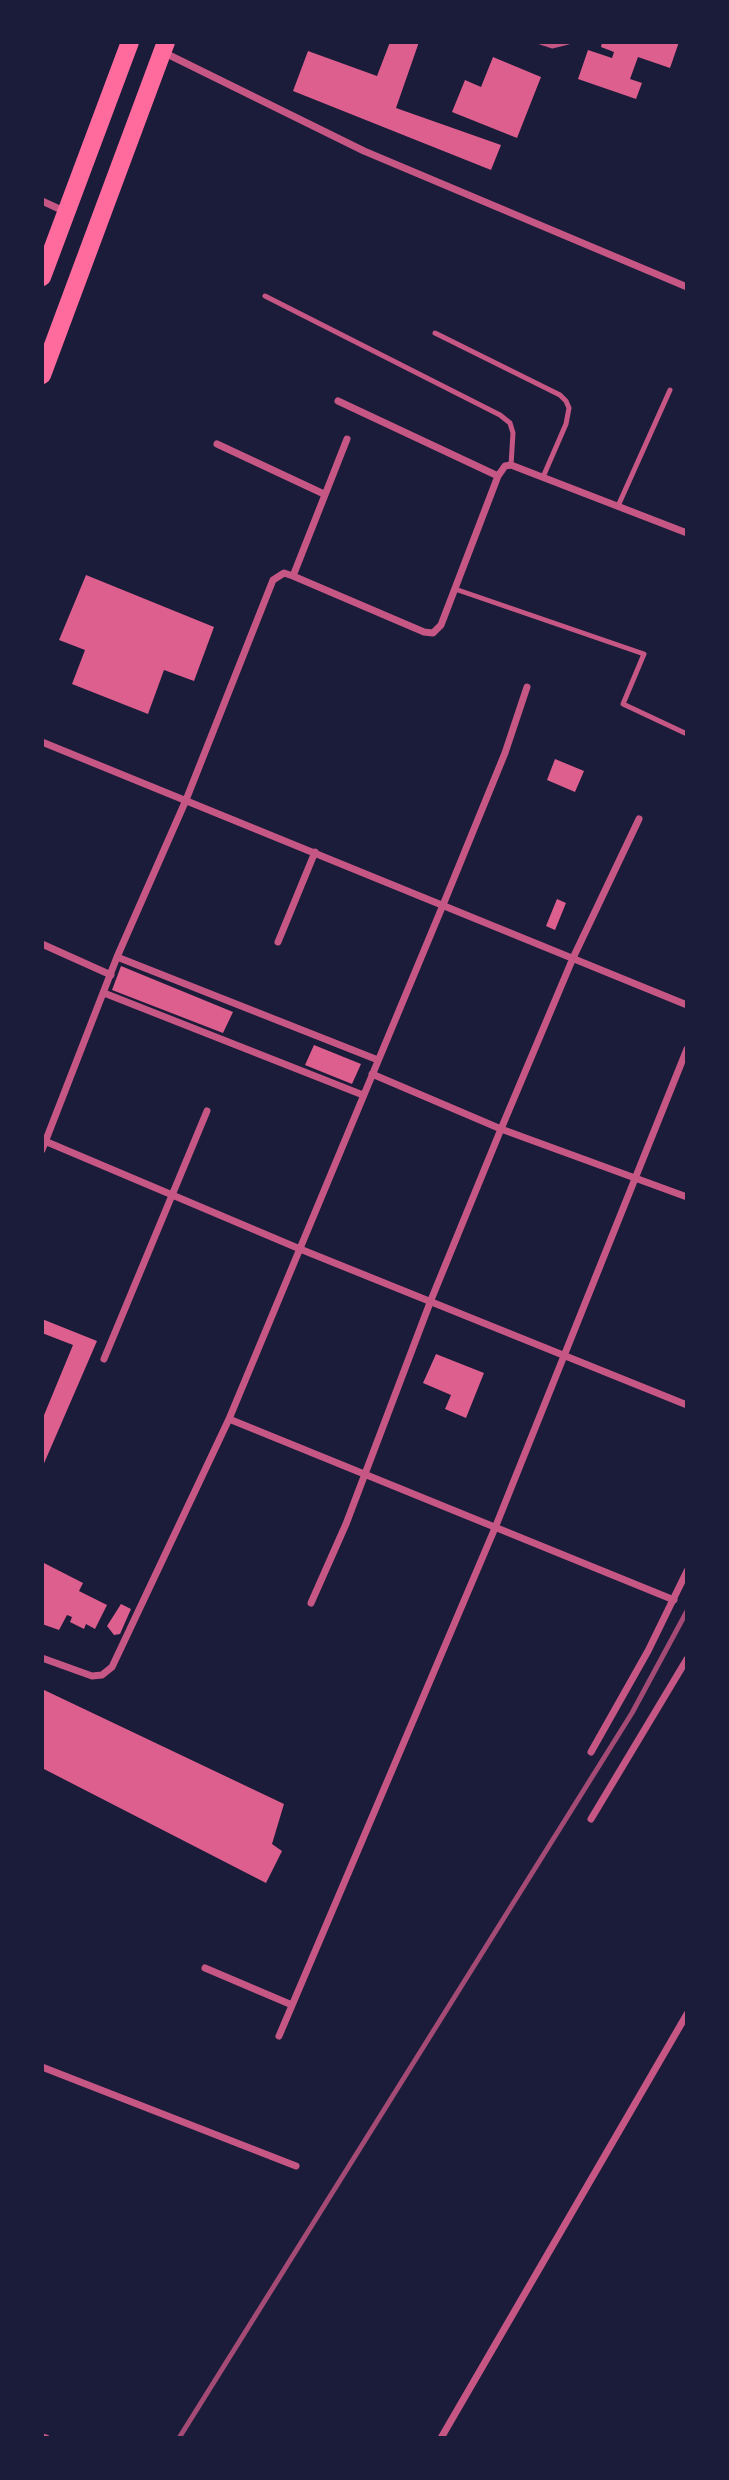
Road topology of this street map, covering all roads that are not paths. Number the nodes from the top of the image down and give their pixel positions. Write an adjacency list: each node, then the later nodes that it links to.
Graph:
1 (130, 42): 6 (main road)
2 (540, 42): 3 (lane)
3 (568, 42)
4 (164, 47): 8 (street); 11 (main road)
5 (42, 201): 6 (street)
6 (66, 212): 7 (main road)
7 (42, 278)
8 (687, 287)
9 (265, 296): 16 (lane)
10 (435, 334): 18 (lane)
11 (42, 375)
12 (670, 390): 20 (lane)
13 (338, 401): 17 (street)
14 (347, 439): 19 (street)
15 (217, 444): 19 (street)
16 (511, 465): 17 (street); 18 (street)
17 (498, 476): 23 (street)
18 (543, 477): 20 (street)
19 (324, 494): 22 (street)
20 (618, 506): 21 (street)
21 (687, 533)
22 (293, 576): 23 (street); 27 (street)
23 (455, 589): 25 (lane)
24 (527, 687): 30 (street)
25 (687, 734)
26 (42, 741): 27 (street)
27 (186, 800): 29 (street); 33 (street)
28 (639, 818): 34 (street)
29 (315, 852): 30 (street); 31 (street)
30 (443, 905): 34 (street); 39 (street)
31 (278, 942)
32 (42, 944): 35 (street)
33 (117, 957): 35 (street); 39 (street)
34 (573, 958): 37 (street); 43 (street)
35 (111, 975): 36 (street)
36 (104, 993): 41 (street); 44 (street)
37 (687, 1005)
38 (687, 1049): 46 (street)
39 (378, 1060): 40 (street)
40 (372, 1074): 41 (street); 43 (street)
41 (363, 1095): 49 (street)
42 (207, 1111): 47 (street)
43 (501, 1129): 46 (street); 50 (street)
44 (47, 1142): 45 (street); 47 (street)
45 (42, 1150)
46 (635, 1177): 48 (street); 51 (street)
47 (173, 1194): 49 (street); 52 (street)
48 (687, 1197)
49 (300, 1249): 50 (street); 54 (street)
50 (431, 1300): 51 (street); 55 (street)
51 (565, 1354): 53 (street); 56 (street)
52 (104, 1359)
53 (687, 1405)
54 (229, 1419): 55 (street); 60 (street)
55 (365, 1475): 56 (street); 59 (street)
56 (495, 1528): 58 (street); 65 (street)
57 (687, 1570): 58 (street)
58 (674, 1600): 62 (street)
59 (311, 1603)
60 (42, 1658)
61 (687, 1659): 63 (street)
62 (591, 1752)
63 (591, 1819)
64 (205, 1968): 65 (street)
65 (292, 2005): 67 (street)
66 (687, 2014): 70 (street)
67 (279, 2036)
68 (42, 2067): 69 (street)
69 (296, 2166)
70 (441, 2438)

